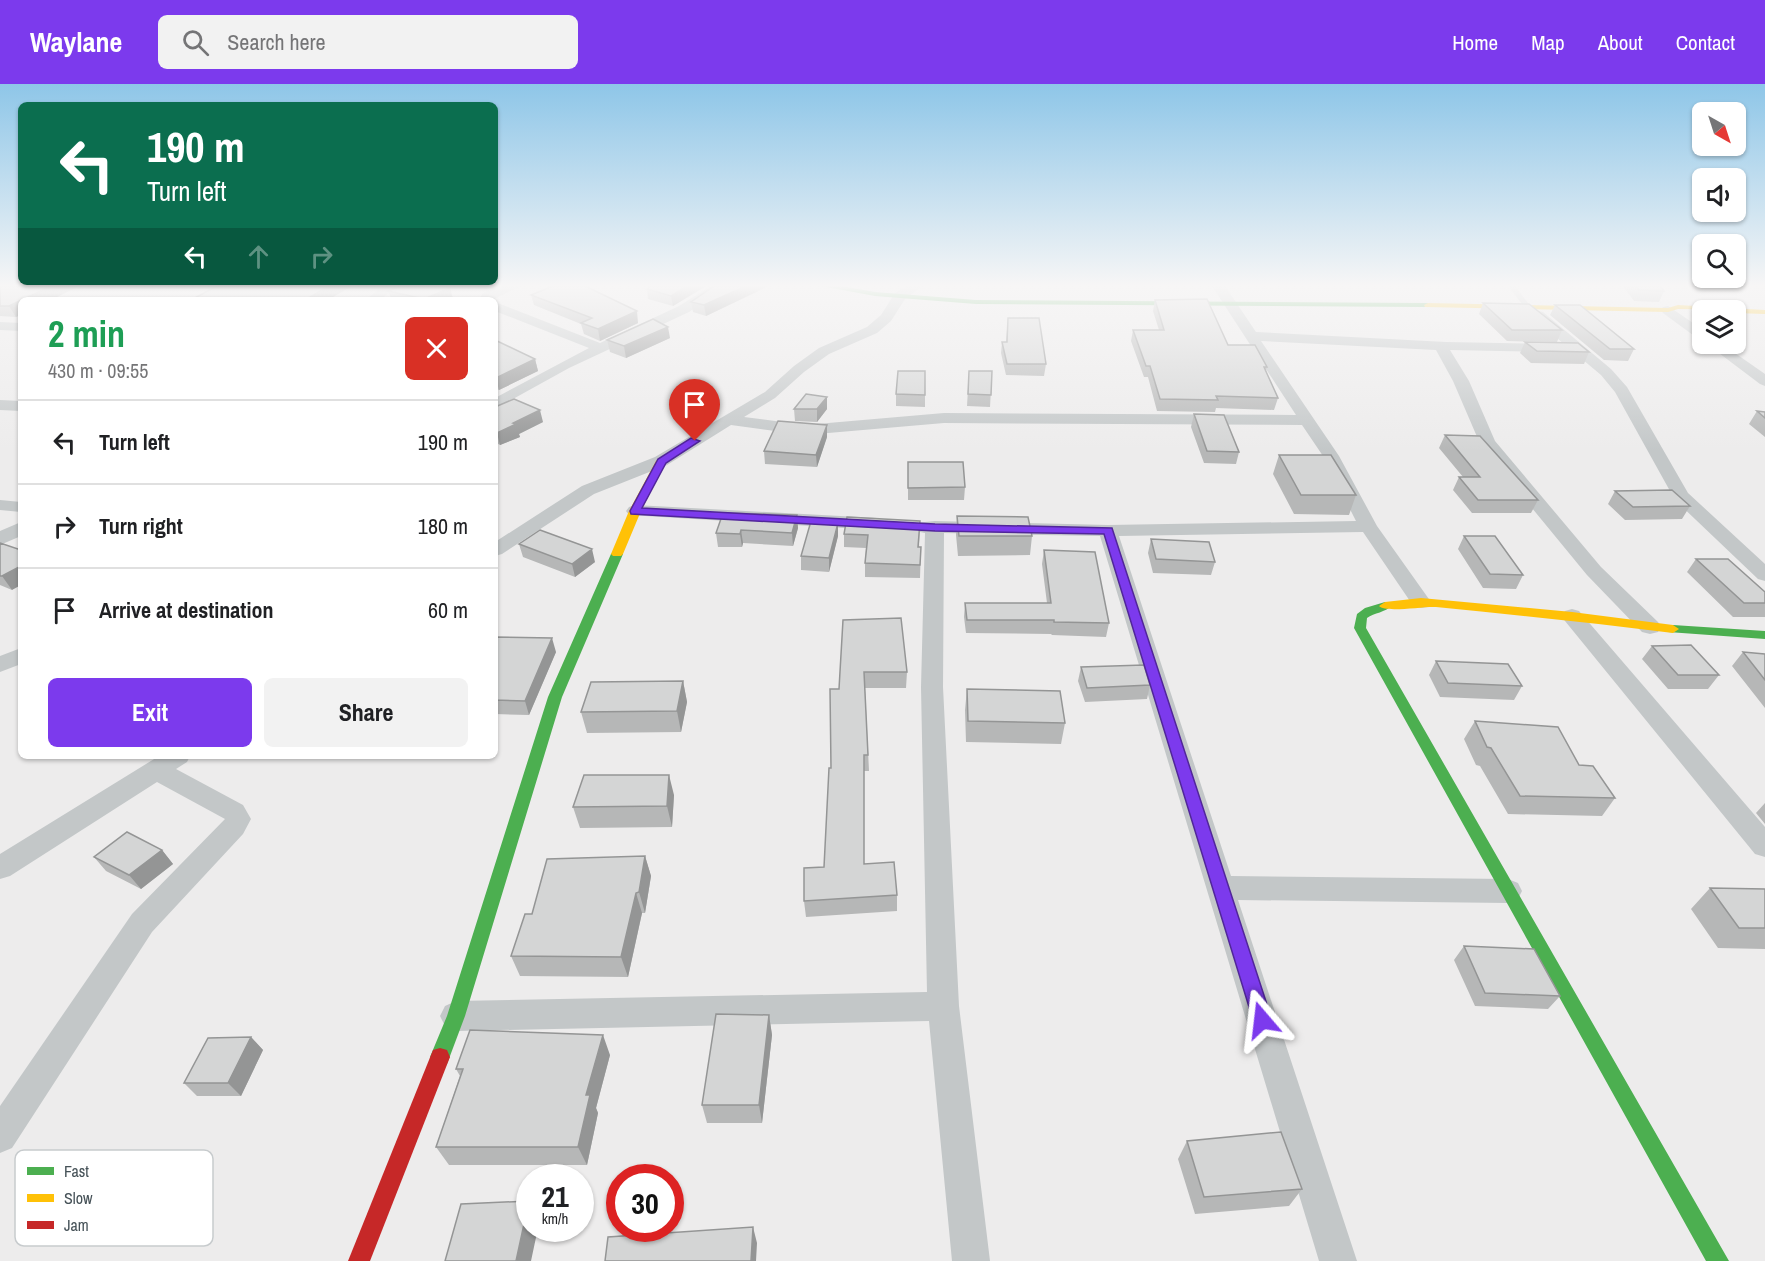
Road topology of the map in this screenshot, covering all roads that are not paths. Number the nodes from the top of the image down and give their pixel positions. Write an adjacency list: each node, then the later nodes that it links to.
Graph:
1 (583, 341): 8 (street)
2 (616, 341): 8 (street)
3 (847, 341): 15 (street)
4 (1254, 341): 16 (street)
5 (1347, 341): 7 (street)
6 (1569, 341): 9 (street)
7 (1446, 346): 9 (street); 30 (street)
8 (601, 348): 12 (street)
9 (1578, 348): 27 (street)
10 (1728, 354): 11 (street)
11 (1765, 381)
12 (498, 402)
13 (0, 405): 14 (street)
14 (18, 406)
15 (728, 420): 16 (street); 17 (street)
16 (1307, 420): 21 (street)
17 (662, 461): 20 (street); 26 (street)
18 (0, 505): 19 (street)
19 (18, 507)
20 (635, 511): 22 (street); 40 (street)
21 (1368, 526): 24 (street); 28 (street)
22 (935, 527): 24 (street); 39 (street)
23 (18, 529): 25 (street)
24 (1108, 531): 37 (street)
25 (0, 538)
26 (498, 548)
27 (1765, 575)
28 (1421, 602): 29 (street); 38 (street)
29 (1572, 616): 30 (street); 35 (street)
30 (1650, 627): 31 (street)
31 (1765, 635)
32 (18, 656): 33 (street)
33 (0, 665)
34 (167, 763): 36 (street); 41 (street)
35 (1765, 846)
36 (0, 868)
37 (1221, 888): 38 (street); 44 (street)
38 (1508, 891): 45 (street)
39 (944, 1006): 40 (street); 43 (street)
40 (456, 1016): 42 (street)
41 (0, 1136)
42 (359, 1261)
43 (971, 1261)
44 (1338, 1261)
45 (1718, 1261)

